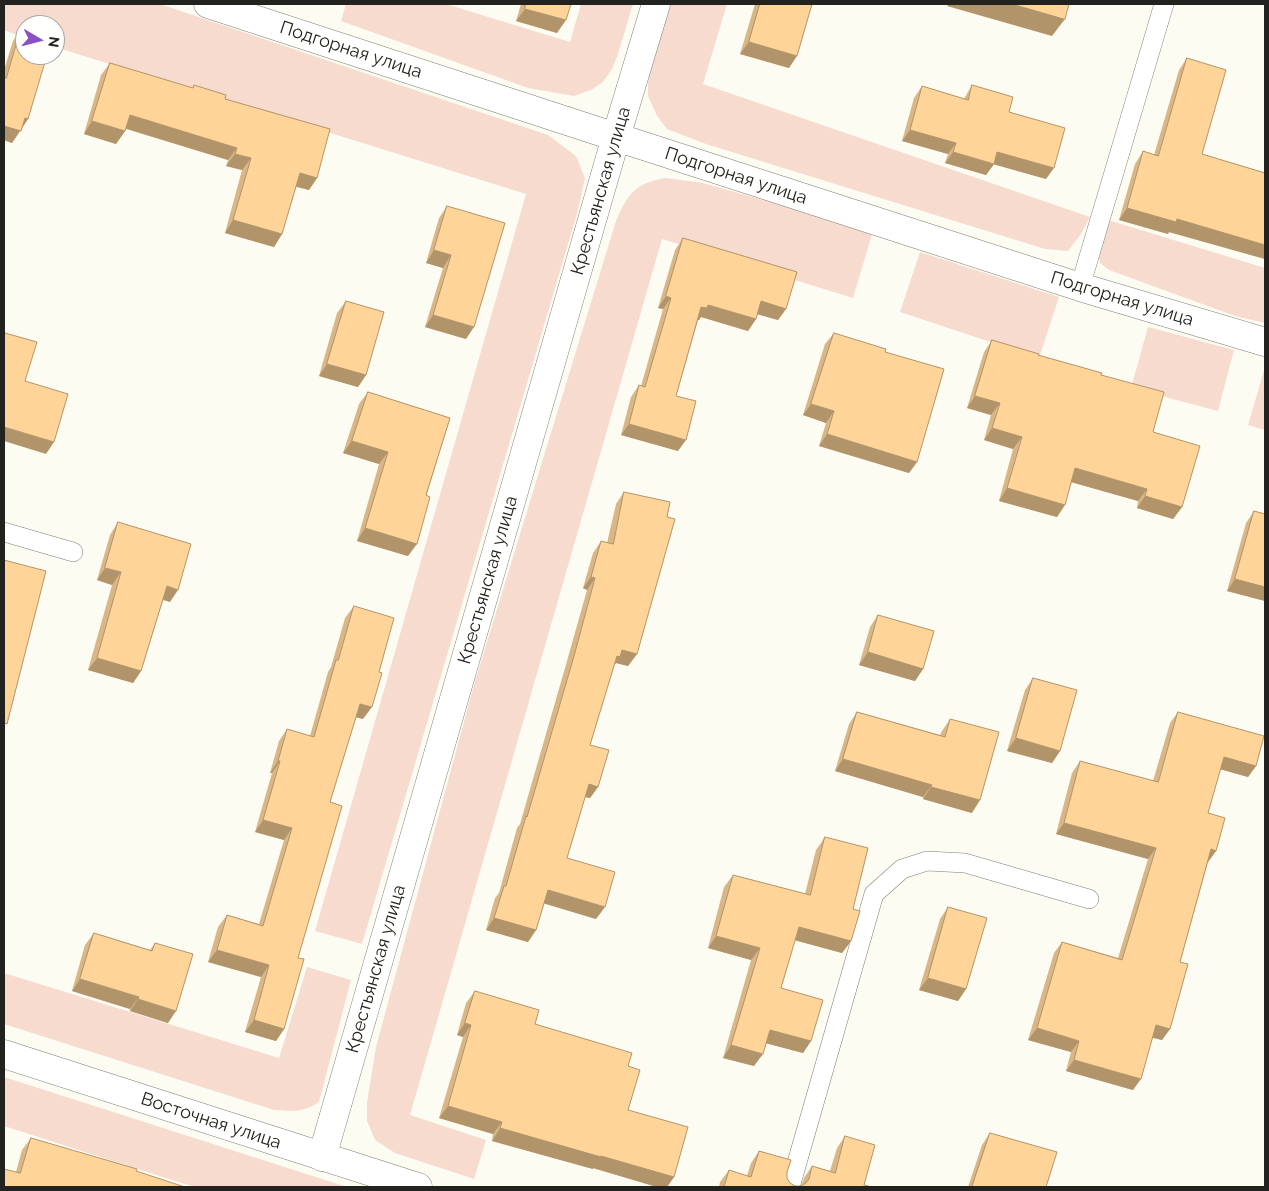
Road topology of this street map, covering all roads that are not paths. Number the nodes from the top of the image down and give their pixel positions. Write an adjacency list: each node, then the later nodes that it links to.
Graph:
1 (208, 4): 4 (street, Подгорная улица)
2 (656, 4): 4 (street, Крестьянская улица)
3 (1164, 4): 5 (lane)
4 (616, 137): 5 (street, Подгорная улица); 11 (street, Крестьянская улица)
5 (1080, 287): 6 (street, Подгорная улица)
6 (1265, 342)
7 (4, 532): 8 (lane)
8 (73, 552)
9 (1089, 899): 13 (lane)
10 (4, 1054): 11 (street, Восточная улица)
11 (322, 1157): 12 (street, Восточная улица)
12 (418, 1187)
13 (790, 1187)

